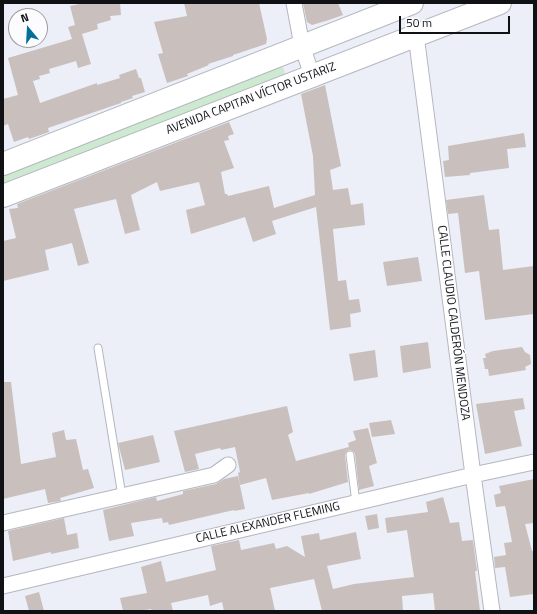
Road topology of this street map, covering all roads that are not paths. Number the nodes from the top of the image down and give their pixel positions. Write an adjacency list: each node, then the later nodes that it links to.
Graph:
1 (294, 3): 6 (street)
2 (412, 3): 6 (main road)
3 (500, 3): 4 (main road, AVENIDA CAPITAN VÍCTOR USTARIZ)
4 (462, 10): 5 (main road, AVENIDA CAPITAN VÍCTOR USTARIZ)
5 (416, 35): 7 (main road, AVENIDA CAPITAN VÍCTOR USTARIZ); 14 (street, CALLE CLAUDIO CALDERÓN MENDOZA)
6 (302, 46): 7 (street); 8 (main road)
7 (312, 75): 9 (main road, AVENIDA CAPITAN VÍCTOR USTARIZ)
8 (3, 164)
9 (3, 196)
10 (98, 348): 15 (lane)
11 (350, 455): 16 (lane)
12 (534, 462): 14 (street, CALLE ALEXANDER FLEMING)
13 (228, 465): 15 (street)
14 (473, 475): 16 (street, CALLE ALEXANDER FLEMING); 19 (street, CALLE CLAUDIO CALDERÓN MENDOZA)
15 (122, 496): 17 (street)
16 (356, 503): 18 (street, CALLE ALEXANDER FLEMING)
17 (3, 524)
18 (3, 586)
19 (492, 611)

